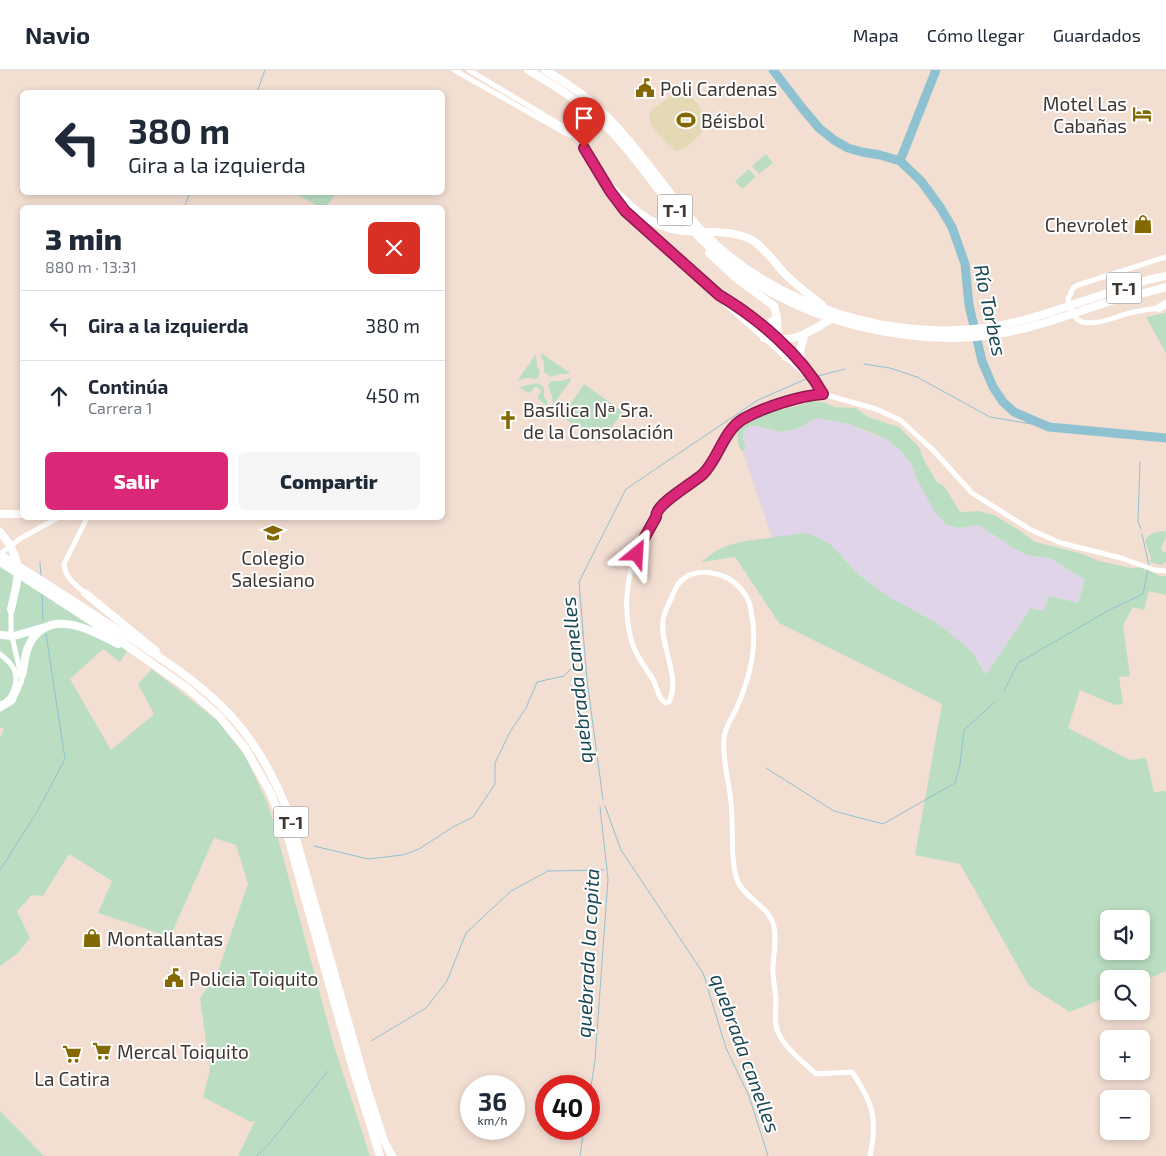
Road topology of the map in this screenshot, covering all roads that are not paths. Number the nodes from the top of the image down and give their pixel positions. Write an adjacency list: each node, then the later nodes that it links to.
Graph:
1 (454, 70): 5 (street)
2 (469, 70): 5 (street)
3 (528, 70): 7 (highway, T-1)
4 (545, 70): 13 (highway, T-1)
5 (574, 136): 6 (street)
6 (600, 176): 11 (street); 13 (highway)
7 (672, 207): 14 (highway); 15 (highway, T-1)
8 (1166, 256): 12 (street)
9 (1166, 276): 16 (highway, T-1)
10 (1163, 289): 16 (highway, T-1)
11 (719, 295): 17 (street); 19 (street)
12 (1164, 307)
13 (827, 310): 16 (highway, T-1)
14 (777, 318): 17 (highway); 20 (highway)
15 (833, 318): 16 (highway, T-1); 18 (highway)
16 (844, 318)
17 (764, 327): 20 (street)
18 (804, 336): 20 (highway); 22 (highway)
19 (764, 338): 20 (highway); 21 (street)
20 (778, 340): 21 (highway); 22 (street)
21 (786, 357): 23 (street)
22 (801, 363): 23 (street)
23 (808, 374): 24 (street)
24 (821, 394): 32 (street); 46 (street)
25 (0, 514): 26 (highway)
26 (20, 514)
27 (54, 520): 30 (street)
28 (86, 520): 34 (street)
29 (0, 532): 35 (highway)
30 (0, 554): 33 (highway, T-1)
31 (0, 562): 33 (highway, T-1)
32 (1166, 571)
33 (46, 587): 39 (highway, T-1); 40 (highway, T-1)
34 (85, 593): 40 (highway)
35 (11, 609): 41 (street)
36 (56, 624): 37 (highway); 39 (highway); 41 (highway)
37 (2, 636)
38 (0, 654): 42 (street)
39 (146, 657): 44 (highway, T-1)
40 (172, 666): 45 (highway, T-1)
41 (22, 676): 43 (street)
42 (0, 704)
43 (0, 709)
44 (380, 1156)
45 (392, 1156)
46 (870, 1156)

